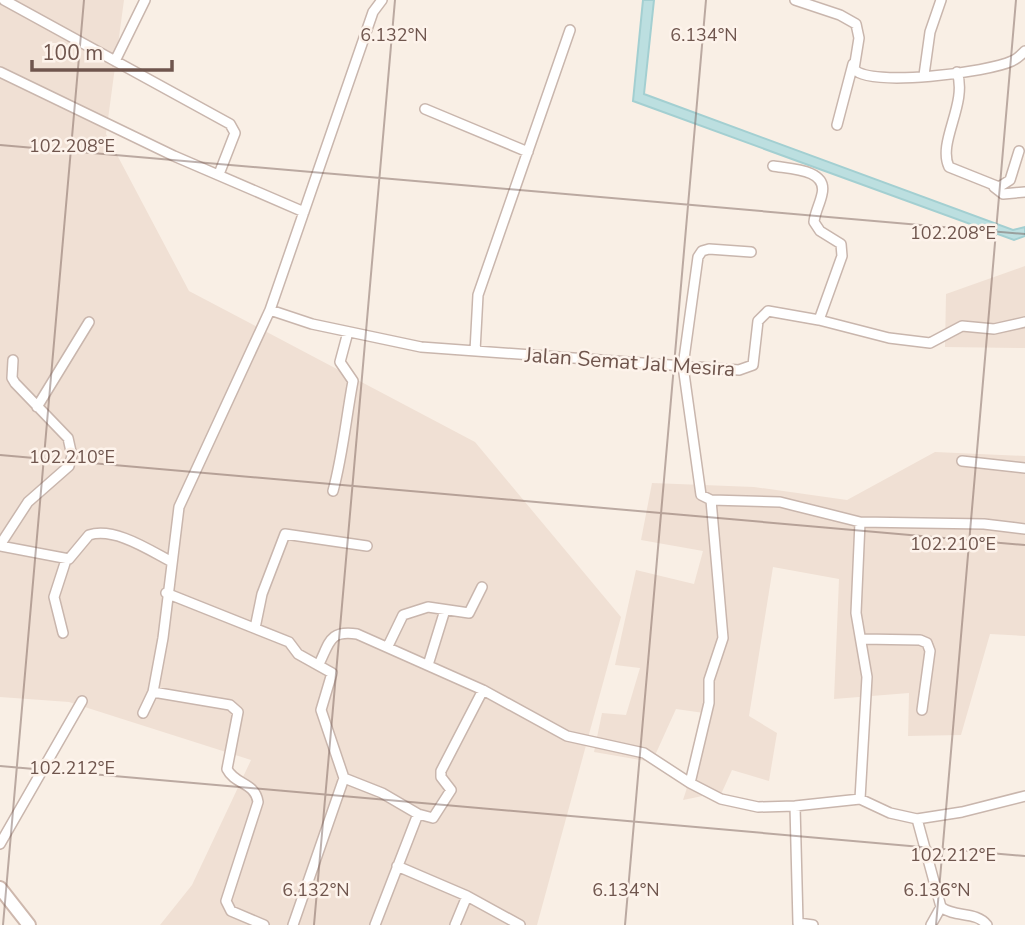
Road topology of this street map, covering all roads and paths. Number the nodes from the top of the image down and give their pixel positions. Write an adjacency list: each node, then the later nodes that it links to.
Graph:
1 (4, 0): 8 (street)
2 (145, 0): 8 (street)
3 (382, 0): 21 (street)
4 (795, 0): 9 (street)
5 (940, 0): 12 (street)
6 (570, 30): 16 (street)
7 (1025, 51): 11 (street)
8 (115, 61): 18 (street)
9 (853, 62): 12 (street); 14 (street)
10 (0, 72): 18 (street)
11 (957, 72): 12 (street); 19 (street)
12 (924, 75)
13 (425, 109): 16 (street)
14 (837, 125)
15 (1019, 151): 19 (street)
16 (528, 152): 28 (street)
17 (774, 166): 24 (street)
18 (219, 174): 21 (street)
19 (992, 186): 20 (street)
20 (1025, 192)
21 (304, 212): 23 (street)
22 (751, 252): 30 (street)
23 (270, 310): 27 (street, Jalan Semat Jal Mesira); 41 (street)
24 (819, 320): 26 (street, Jalan Semat Jal Mesira); 30 (street, Jalan Semat Jal Mesira)
25 (89, 322): 31 (street)
26 (1025, 322)
27 (348, 332): 28 (street, Jalan Semat Jal Mesira); 34 (street)
28 (475, 351): 30 (street, Jalan Semat Jal Mesira)
29 (13, 360): 31 (street)
30 (683, 366): 35 (street)
31 (37, 407): 38 (street)
32 (962, 461): 33 (street)
33 (1025, 468)
34 (333, 491)
35 (711, 500): 36 (street); 57 (street)
36 (860, 522): 37 (street); 47 (street)
37 (1025, 529)
38 (0, 546): 40 (street)
39 (367, 546): 45 (street)
40 (66, 559): 41 (street); 46 (street)
41 (172, 562): 43 (street)
42 (482, 587): 44 (street)
43 (166, 593): 45 (street); 52 (street)
44 (445, 610): 48 (street); 50 (street)
45 (255, 628): 49 (street)
46 (63, 633)
47 (862, 639): 54 (street); 59 (street)
48 (388, 646): 49 (street); 50 (street)
49 (319, 664): 56 (street)
50 (428, 665): 51 (street)
51 (483, 690): 57 (street); 61 (street)
52 (153, 691): 55 (street); 69 (street)
53 (82, 701): 63 (street)
54 (922, 710)
55 (143, 713)
56 (344, 778): 61 (street); 70 (street)
57 (690, 783): 60 (street)
58 (1025, 796): 62 (street)
59 (860, 799): 60 (street); 62 (street)
60 (795, 806): 74 (street)
61 (418, 814): 64 (street)
62 (917, 819): 67 (street)
63 (0, 844)
64 (397, 866): 66 (street); 71 (street)
65 (0, 888): 68 (main road)
66 (467, 896): 72 (street); 73 (street)
67 (941, 907): 75 (street); 76 (street)
68 (29, 925)
69 (264, 925)
70 (293, 925)
71 (375, 925)
72 (455, 925)
73 (520, 925)
74 (813, 925)
75 (931, 925)
76 (987, 925)

